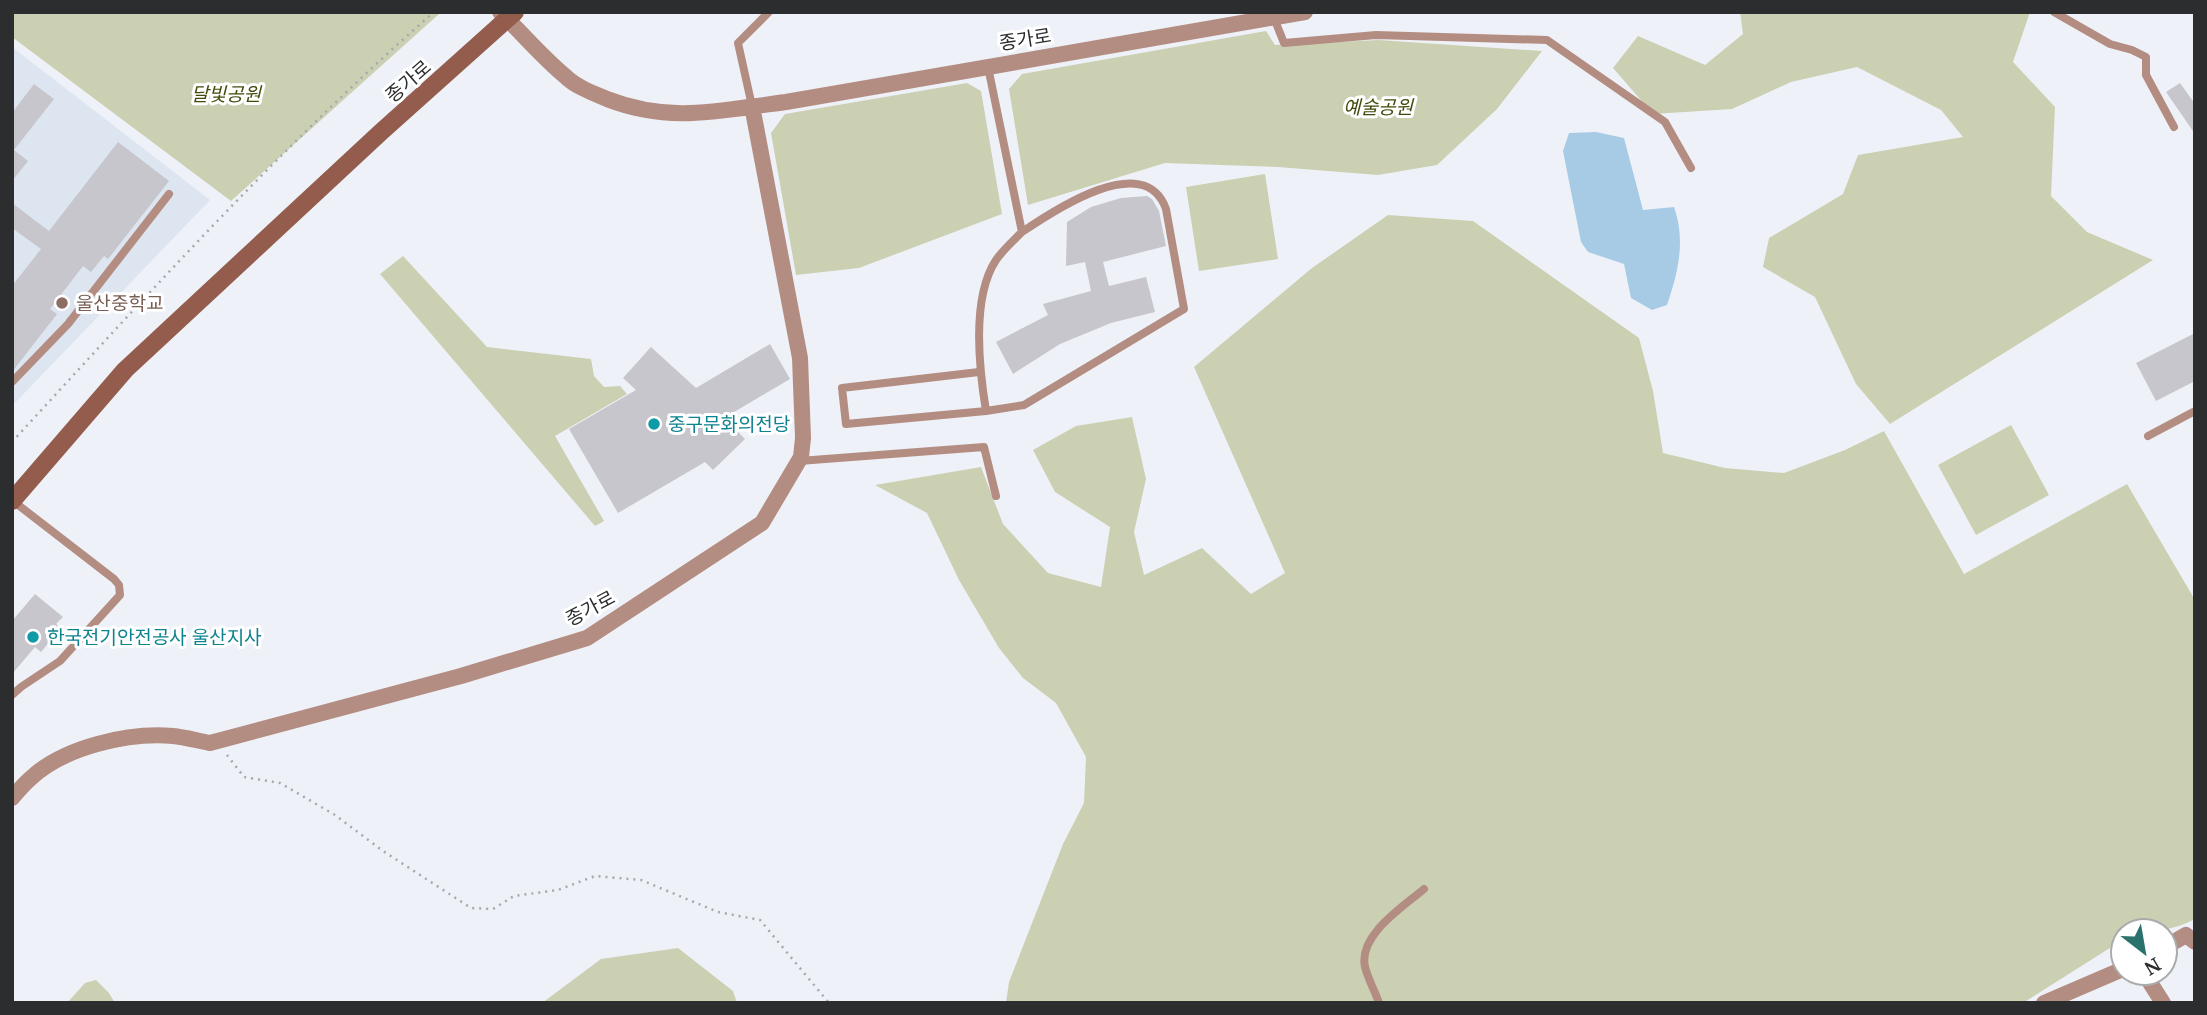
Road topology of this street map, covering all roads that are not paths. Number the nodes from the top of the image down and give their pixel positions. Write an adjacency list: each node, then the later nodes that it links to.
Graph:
1 (769, 12): 7 (lane)
2 (1305, 12): 5 (street, 종가로)
3 (2054, 12): 8 (lane)
4 (508, 15): 7 (street, 종가로); 19 (main road, 종가로)
5 (1274, 18): 6 (street, 종가로); 9 (lane)
6 (988, 66): 7 (street, 종가로); 11 (lane)
7 (752, 106): 17 (street, 종가로)
8 (2174, 127)
9 (1690, 168)
10 (169, 194): 13 (lane)
11 (1022, 232): 12 (lane); 14 (lane)
12 (979, 372): 14 (lane); 14 (lane)
13 (12, 382)
14 (986, 411)
15 (2195, 411): 16 (lane)
16 (2148, 436)
17 (799, 461): 18 (lane); 21 (street, 종가로)
18 (996, 496)
19 (12, 501): 20 (lane)
20 (12, 695)
21 (12, 797)
22 (1424, 889): 27 (lane)
23 (2179, 939): 24 (street)
24 (2195, 942)
25 (2109, 975): 28 (street)
26 (2153, 987): 29 (street)
27 (1379, 1003)
28 (2044, 1003)
29 (2163, 1003)

